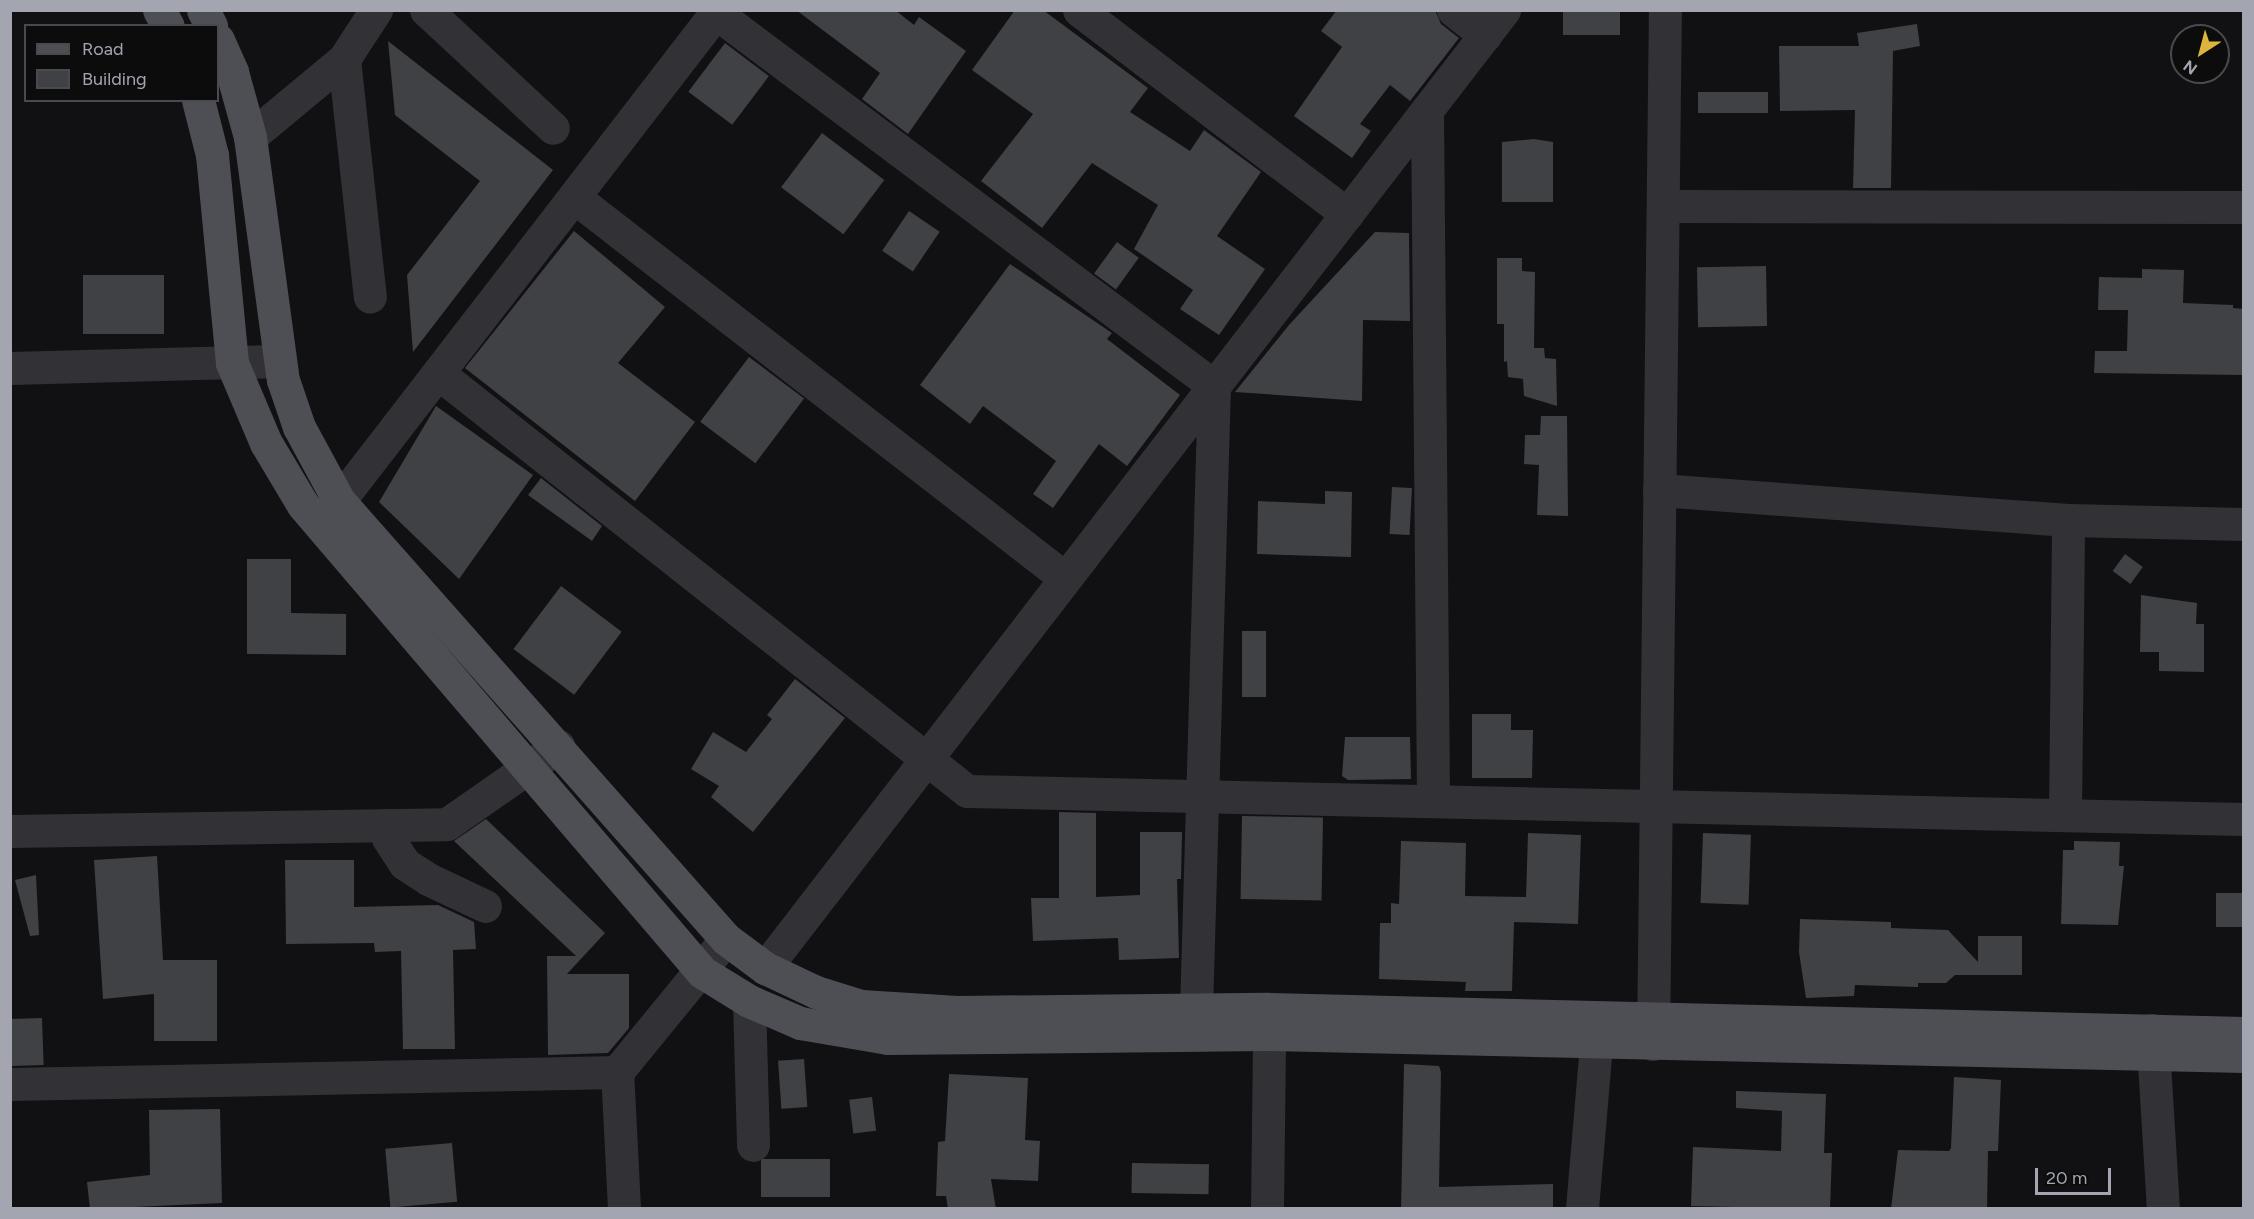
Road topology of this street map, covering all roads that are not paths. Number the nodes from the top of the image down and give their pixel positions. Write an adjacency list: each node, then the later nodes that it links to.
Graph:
1 (159, 10): 10 (main road)
2 (203, 10): 11 (main road)
3 (376, 10): 13 (street)
4 (426, 10): 16 (street)
5 (1079, 10): 21 (street)
6 (1453, 10): 9 (street)
7 (1665, 10): 19 (street)
8 (717, 12): 18 (street); 27 (street)
9 (1495, 23): 15 (street)
10 (167, 24)
11 (210, 24)
12 (219, 42): 17 (main road)
13 (344, 59): 17 (street); 22 (street)
14 (199, 102): 24 (main road)
15 (1427, 110): 21 (street); 37 (street)
16 (553, 128)
17 (250, 137): 23 (main road)
18 (574, 197): 26 (street); 32 (street)
19 (1663, 206): 20 (street); 28 (street)
20 (2244, 207)
21 (1347, 214): 27 (street)
22 (370, 297)
23 (280, 362): 24 (street); 29 (main road)
24 (232, 363): 25 (street); 35 (main road)
25 (10, 368)
26 (438, 373): 29 (street); 34 (street)
27 (1214, 386): 32 (street); 36 (street)
28 (1659, 490): 30 (street); 38 (street)
29 (339, 501): 33 (main road)
30 (2068, 520): 31 (street); 39 (street)
31 (2244, 524)
32 (1065, 578): 34 (street)
33 (559, 746): 35 (street); 44 (main road)
34 (926, 759): 36 (street); 45 (street)
35 (528, 768): 41 (street); 46 (main road)
36 (1201, 796): 37 (street); 48 (street)
37 (1433, 801): 38 (street)
38 (1656, 806): 39 (street); 49 (street)
39 (2065, 815): 40 (street)
40 (2244, 819)
41 (386, 825): 42 (street); 43 (street)
42 (10, 831)
43 (485, 906)
44 (726, 939): 45 (main road); 46 (street)
45 (765, 968): 48 (main road)
46 (702, 972): 47 (main road); 55 (street)
47 (749, 1001): 51 (main road); 57 (street)
48 (1196, 1010): 49 (main road)
49 (1653, 1031): 52 (main road); 53 (main road)
50 (2244, 1033): 52 (main road)
51 (1269, 1034): 53 (main road); 59 (street)
52 (2153, 1041): 54 (main road); 61 (street)
53 (1596, 1044): 60 (street)
54 (2244, 1056)
55 (617, 1072): 56 (street); 58 (street)
56 (10, 1084)
57 (753, 1144)
58 (624, 1209)
59 (1267, 1209)
60 (1582, 1209)
61 (2163, 1209)

